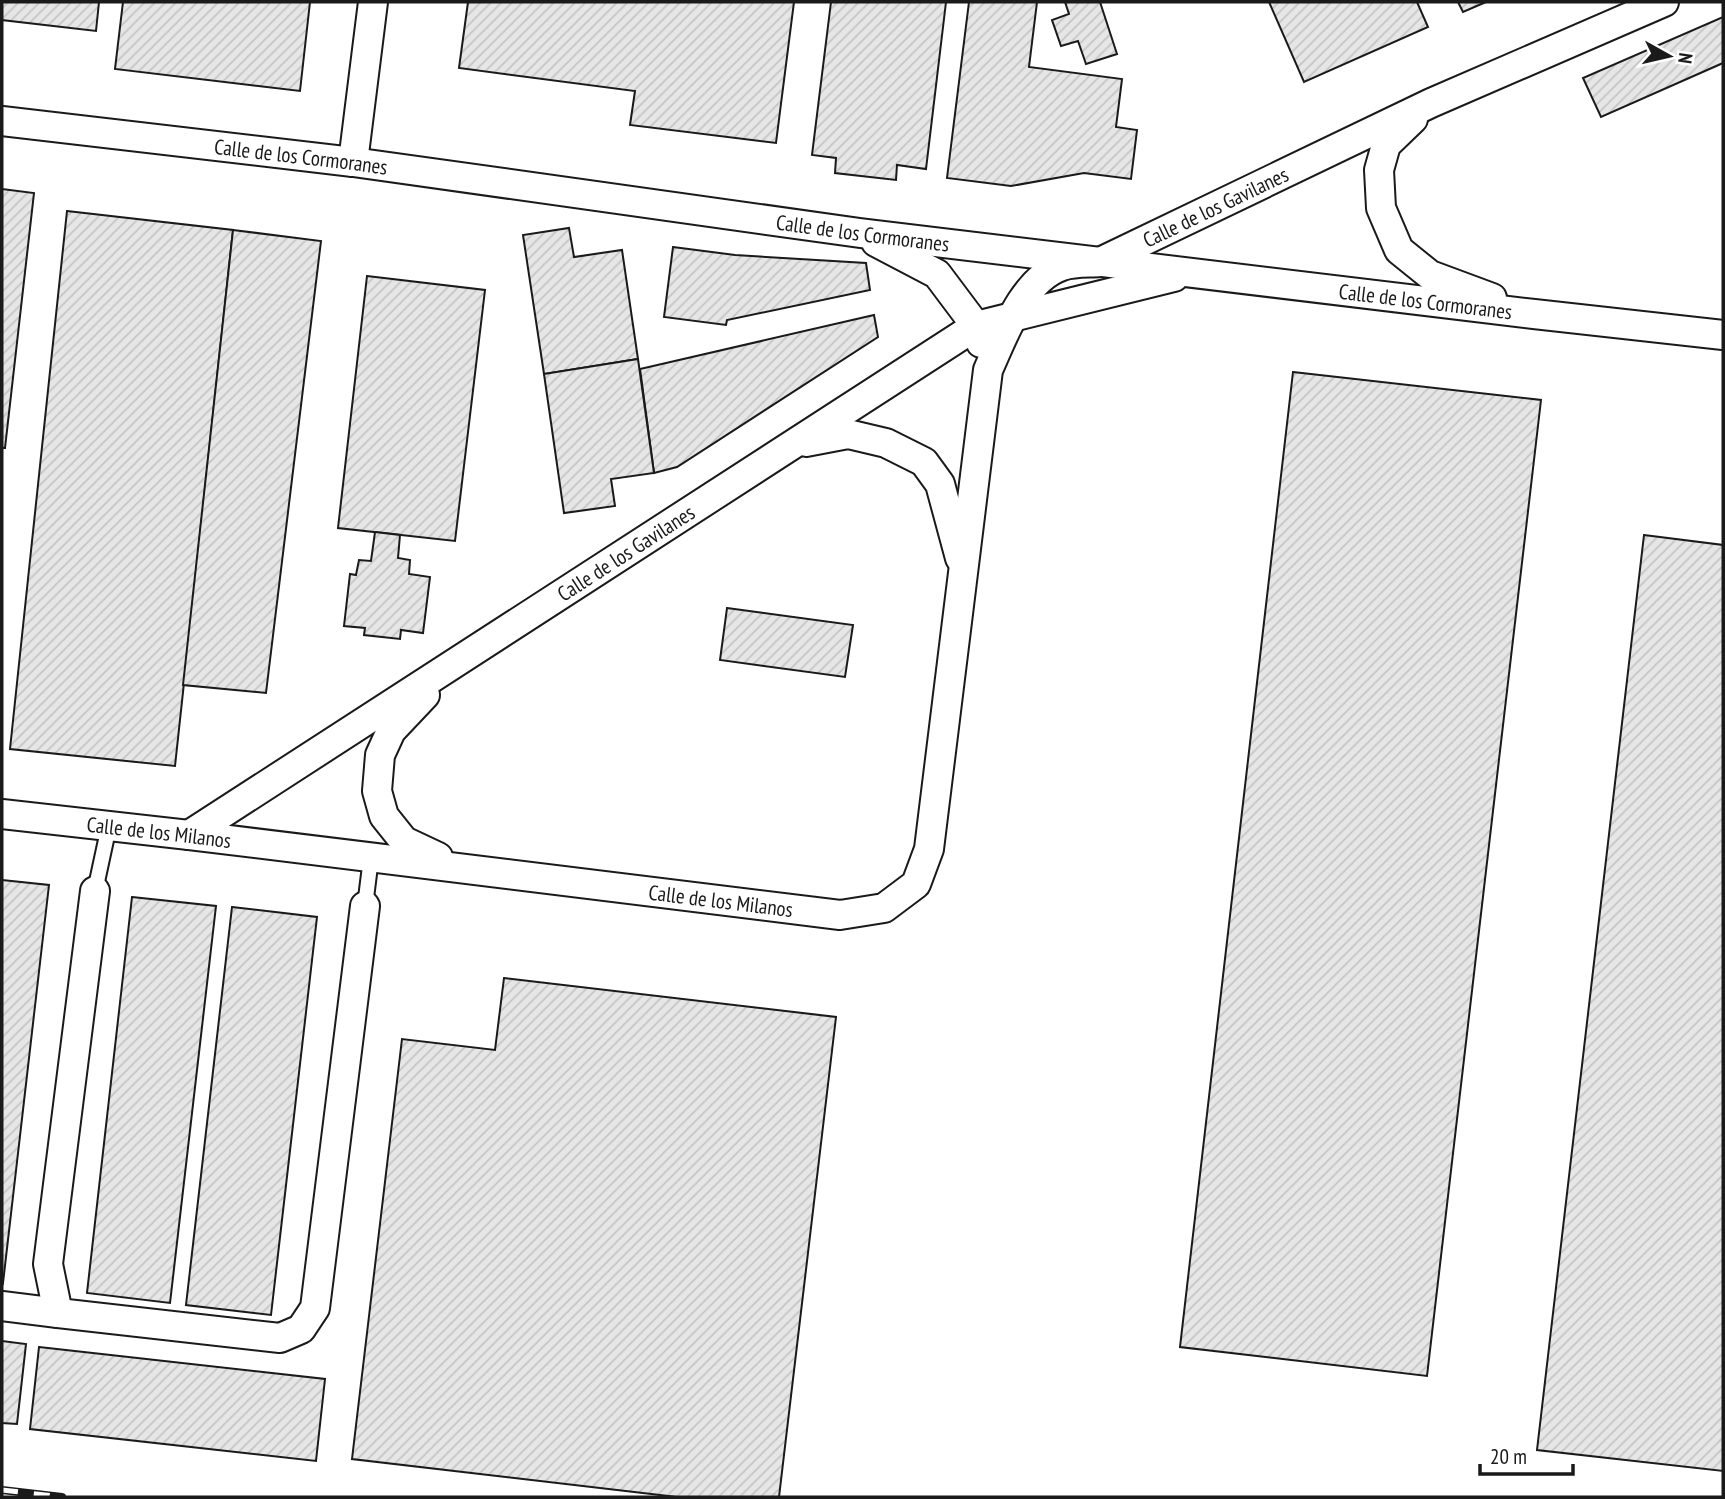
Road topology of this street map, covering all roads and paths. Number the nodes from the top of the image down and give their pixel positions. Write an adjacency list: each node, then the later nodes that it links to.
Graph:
1 (373, 2): 5 (street)
2 (1664, 2): 3 (street, Calle de los Gavilanes)
3 (1431, 103): 7 (street, Calle de los Gavilanes); 9 (street, Calle de los Gavilanes)
4 (2, 121): 5 (street, Calle de los Cormoranes)
5 (353, 162): 6 (street, Calle de los Cormoranes)
6 (860, 233): 7 (street, Calle de los Cormoranes); 11 (street)
7 (1100, 262): 8 (street, Calle de los Cormoranes); 10 (street, Calle de los Gavilanes)
8 (1190, 273): 9 (street, Calle de los Cormoranes); 10 (street, Calle de los Gavilanes)
9 (1534, 314): 12 (street, Calle de los Cormoranes)
10 (1013, 316): 11 (street, Calle de los Gavilanes); 13 (street, Calle de los Gavilanes)
11 (976, 326): 13 (street); 14 (street, Calle de los Gavilanes)
12 (1723, 335)
13 (988, 370): 15 (street, Calle de los Milanos)
14 (793, 445): 15 (street, Calle de los Gavilanes); 16 (street, Calle de los Gavilanes)
15 (964, 572): 21 (street, Calle de los Milanos)
16 (458, 661): 19 (street, Calle de los Gavilanes); 21 (street, Calle de los Gavilanes)
17 (2, 814): 18 (street, Calle de los Milanos)
18 (109, 826): 19 (street, Calle de los Milanos); 22 (lane)
19 (189, 835): 20 (street, Calle de los Milanos)
20 (371, 858): 21 (street, Calle de los Milanos); 23 (lane)
21 (467, 869)
22 (95, 891): 25 (street)
23 (365, 906): 25 (street)
24 (2, 1306): 25 (street)
25 (58, 1313)

